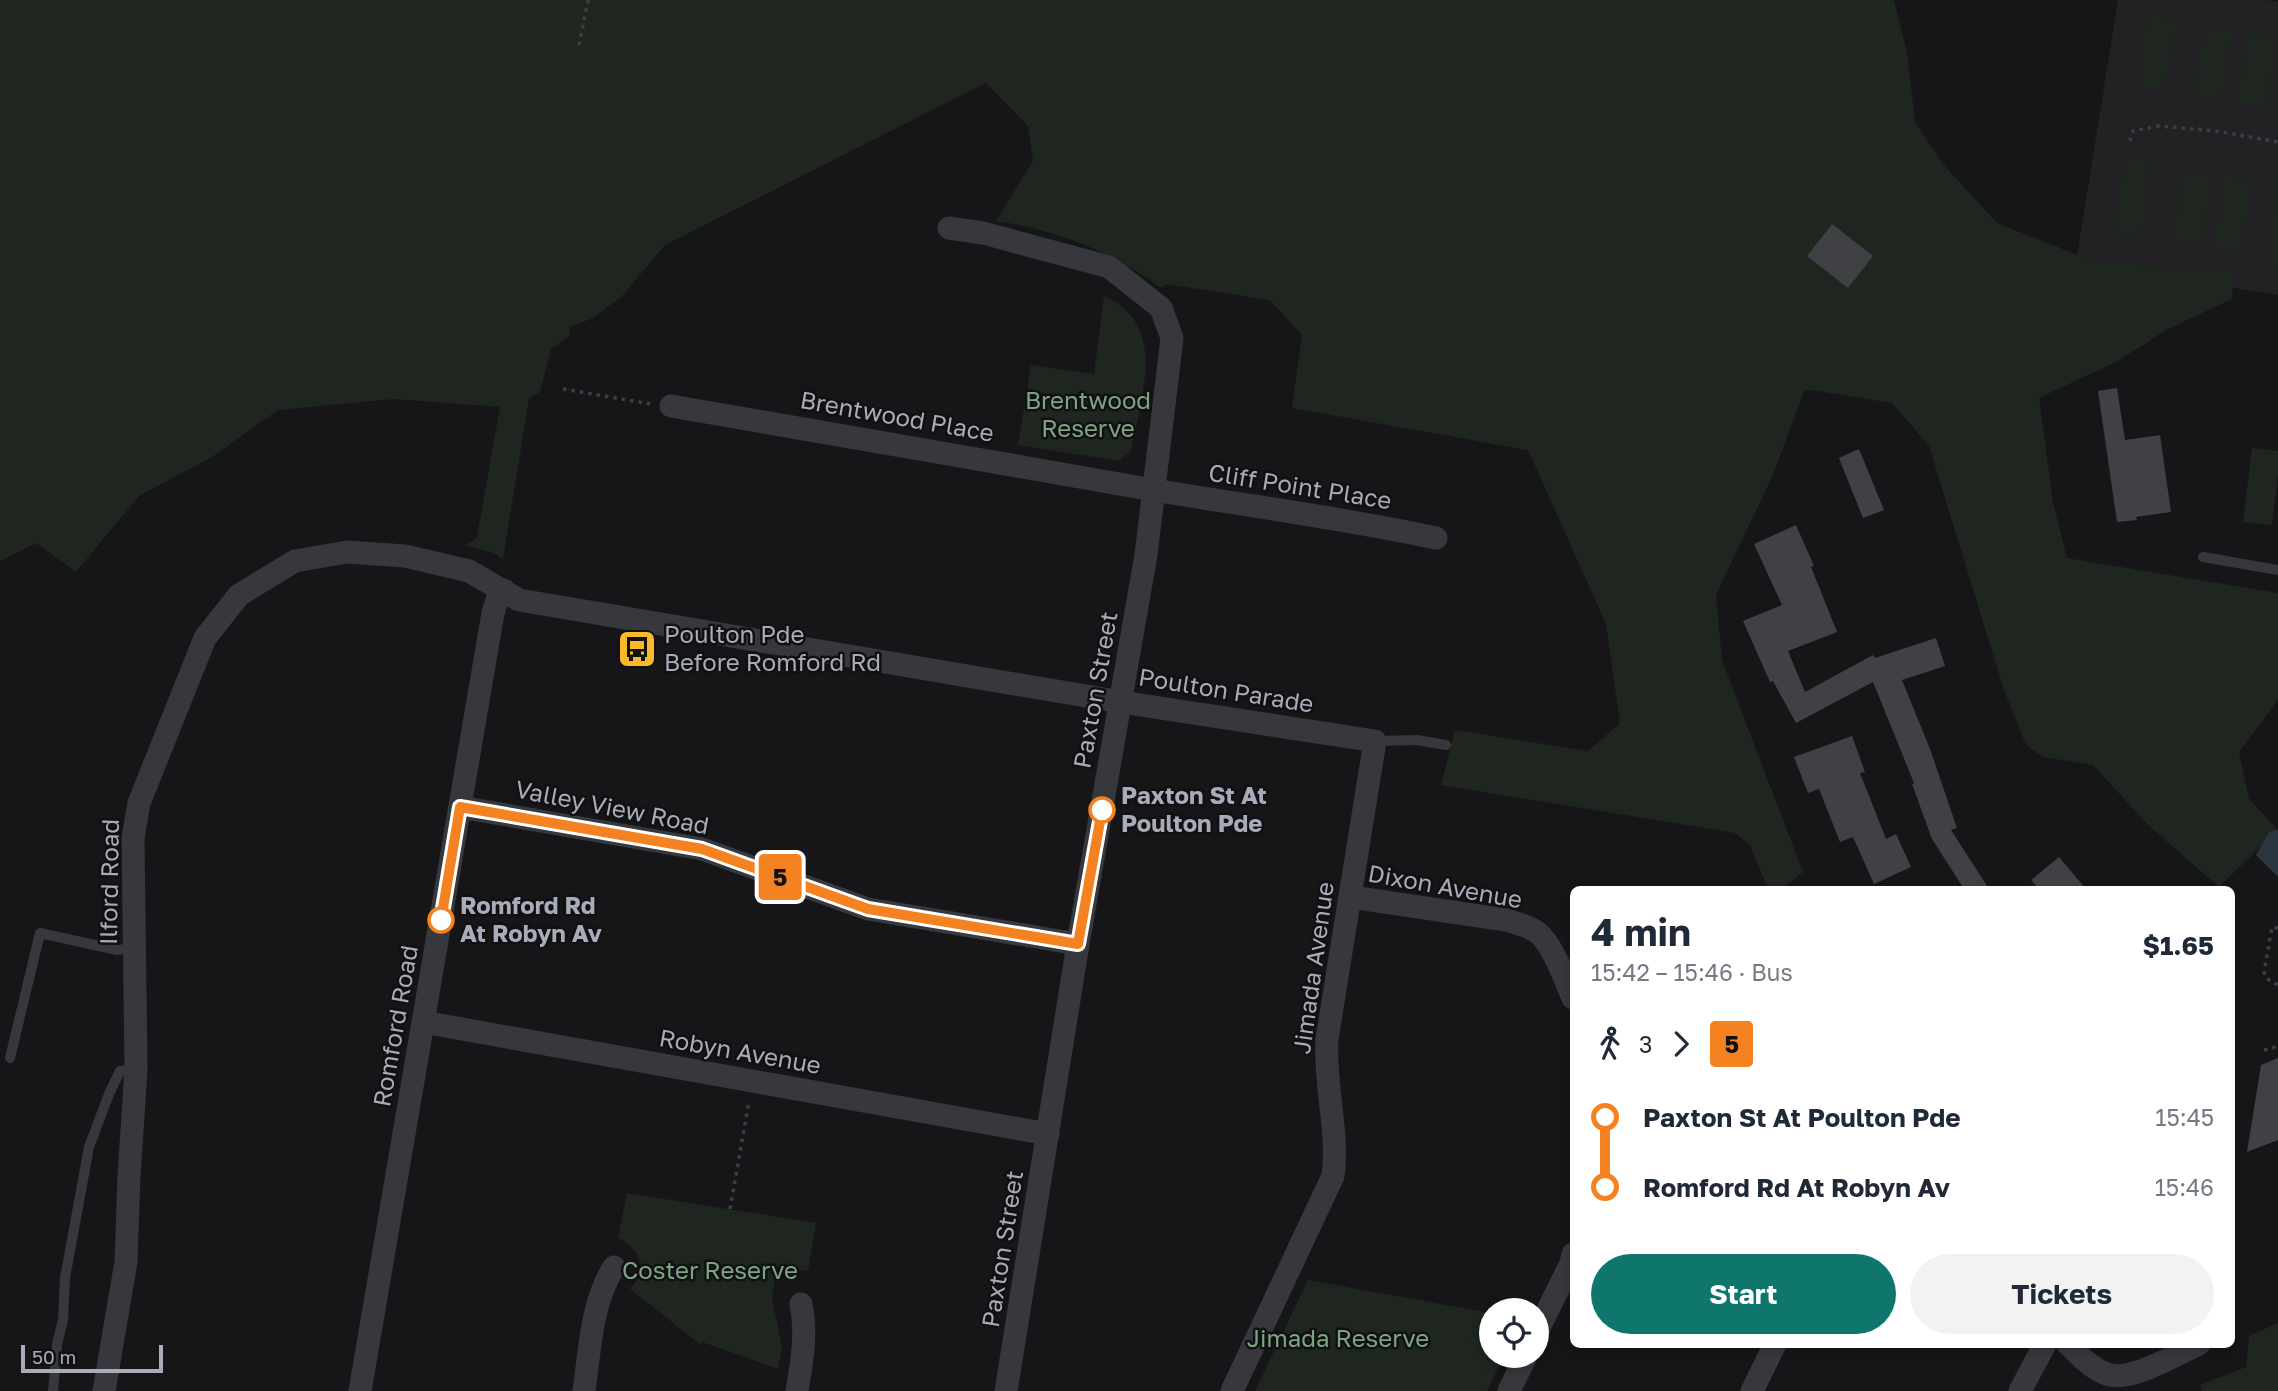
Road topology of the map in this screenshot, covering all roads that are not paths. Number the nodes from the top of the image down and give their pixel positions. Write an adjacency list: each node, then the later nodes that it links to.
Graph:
1 (949, 228): 3 (street, Paxton Street)
2 (671, 405): 3 (street, Brentwood Place)
3 (1155, 490): 4 (street, Cliff Point Place); 8 (street, Paxton Street)
4 (1436, 538)
5 (2203, 558): 6 (lane)
6 (2278, 570)
7 (504, 590): 8 (street, Poulton Parade); 11 (street, Romford Road); 14 (street, Ilford Road)
8 (1121, 702): 9 (street, Poulton Parade); 13 (street, Paxton Street)
9 (1375, 741): 10 (lane, Poulton Parade); 12 (street, Jimada Avenue)
10 (1446, 745)
11 (460, 807): 13 (street, Valley View Road); 16 (street, Romford Road)
12 (1351, 897): 15 (street, Dixon Avenue); 35 (street, Jimada Avenue)
13 (1078, 944): 19 (street, Paxton Street)
14 (134, 948): 17 (lane); 18 (street, Ilford Road)
15 (1570, 992)
16 (424, 1022): 19 (street, Robyn Avenue); 31 (street, Romford Road)
17 (10, 1058)
18 (136, 1069): 29 (lane); 30 (street, Ilford Road)
19 (1048, 1133): 34 (street, Paxton Street)
20 (1570, 1265): 23 (street)
21 (614, 1267): 32 (street)
22 (801, 1304): 33 (street)
23 (1549, 1308)
24 (1773, 1348): 37 (street)
25 (2043, 1348): 38 (street)
26 (2072, 1348): 27 (street)
27 (2190, 1348)
28 (1520, 1368): 36 (street)
29 (52, 1391)
30 (104, 1391)
31 (360, 1391)
32 (584, 1391)
33 (797, 1391)
34 (1006, 1391)
35 (1232, 1391)
36 (1509, 1391)
37 (1752, 1391)
38 (2020, 1391)

